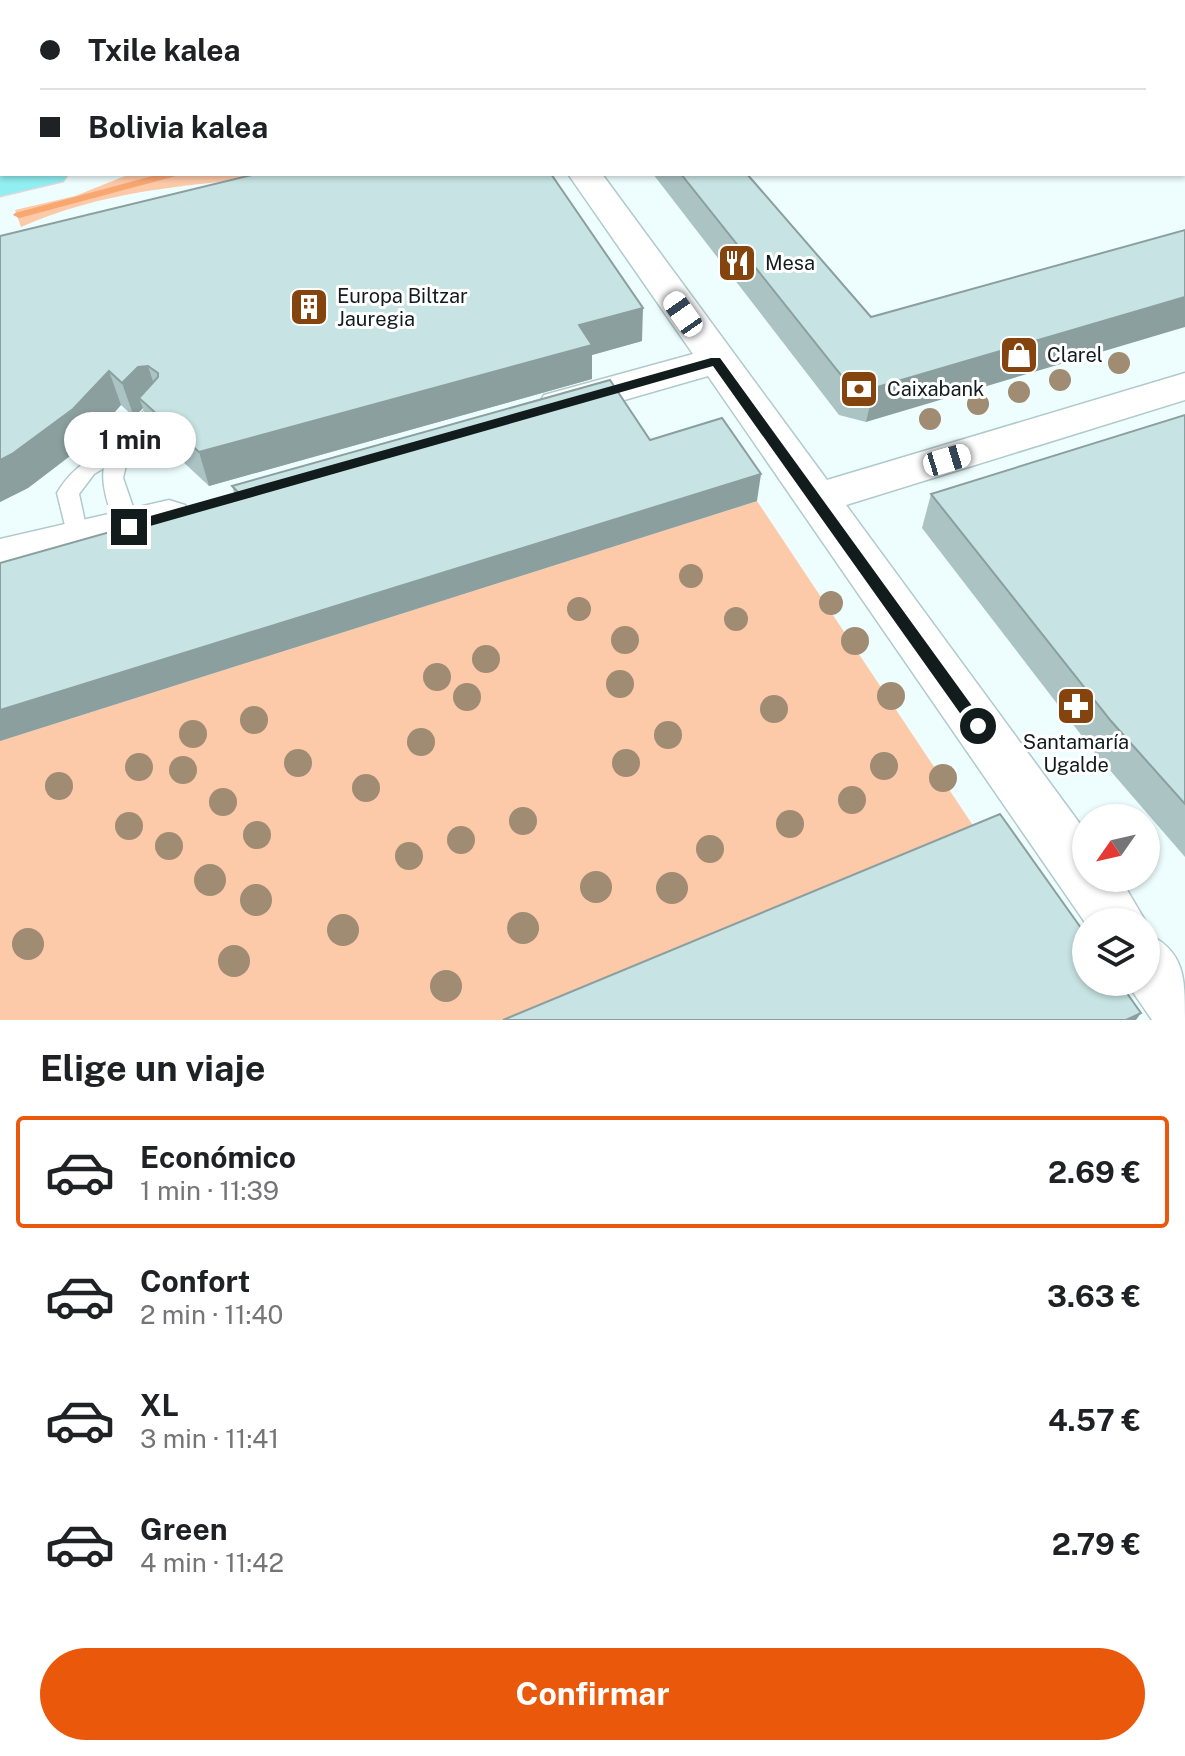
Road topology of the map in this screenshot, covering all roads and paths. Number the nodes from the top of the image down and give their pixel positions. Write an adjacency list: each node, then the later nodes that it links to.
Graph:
1 (42, 176): 3 (main road)
2 (586, 176): 4 (street)
3 (0, 186)
4 (715, 361): 7 (street); 9 (street)
5 (1185, 386): 9 (street)
6 (157, 409): 8 (lane)
7 (525, 415)
8 (119, 450): 11 (lane); 12 (lane)
9 (815, 499): 14 (street)
10 (205, 506): 11 (street)
11 (129, 527): 12 (street)
12 (78, 540): 13 (street)
13 (0, 556)
14 (1072, 857)

